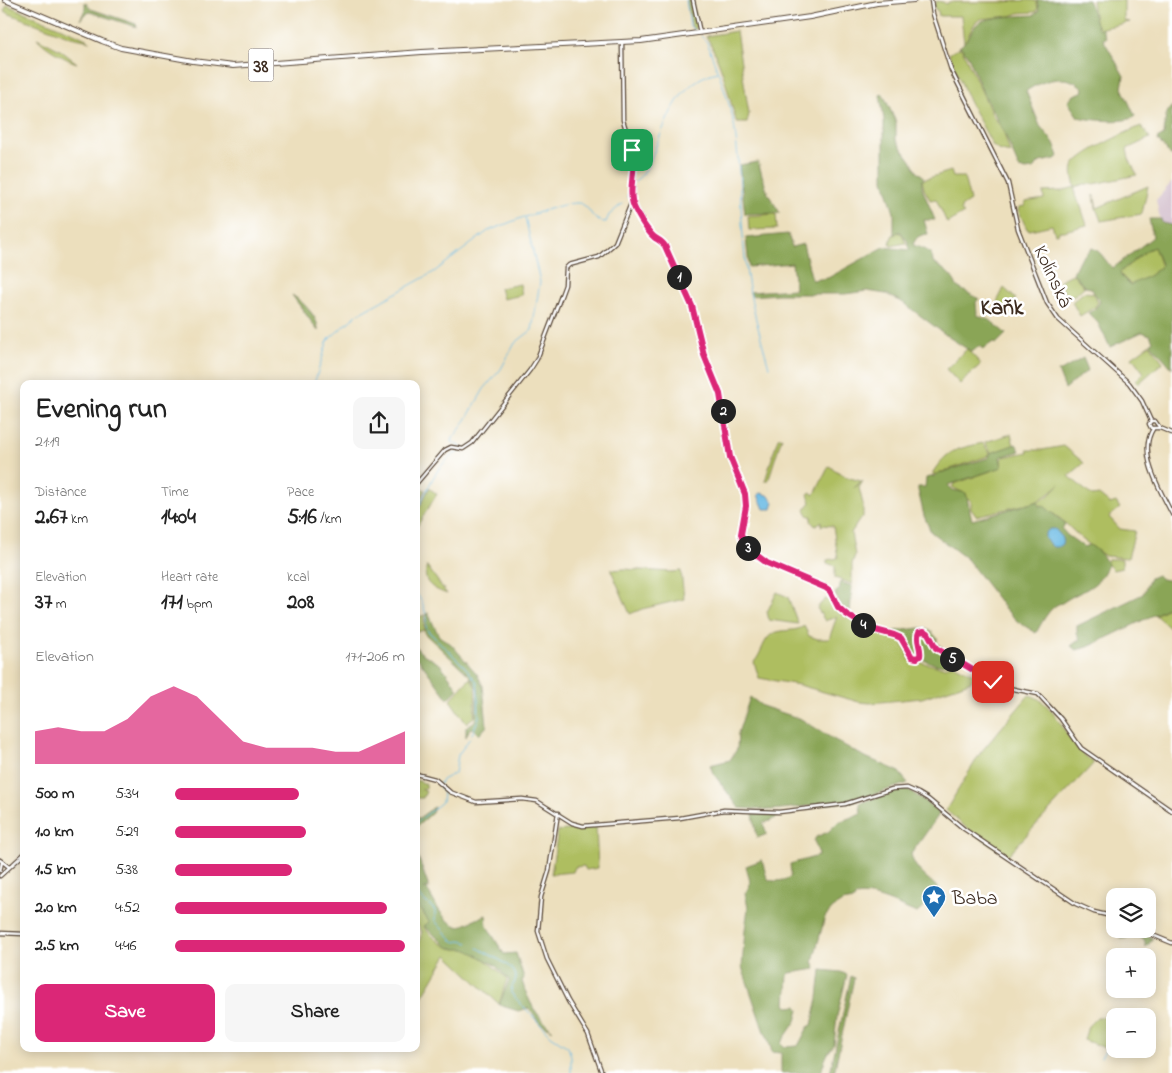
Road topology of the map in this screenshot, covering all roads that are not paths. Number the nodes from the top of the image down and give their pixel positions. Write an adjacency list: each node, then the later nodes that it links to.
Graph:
1 (5, 0): 9 (main road, 38)
2 (693, 0): 5 (street)
3 (914, 0): 6 (main road, 38)
4 (931, 0): 11 (street, Kolínská)
5 (698, 25): 6 (street); 7 (street); 8 (street)
6 (716, 31): 7 (main road, 38)
7 (700, 33): 8 (main road, 38)
8 (686, 35): 9 (main road, 38)
9 (622, 42): 10 (street)
10 (632, 201): 14 (street); 17 (street)
11 (1151, 421): 12 (street); 12 (street)
12 (1155, 428): 13 (street); 15 (street)
13 (1172, 433)
14 (420, 479)
15 (1172, 514)
16 (420, 775): 18 (street)
17 (1172, 811)
18 (558, 813): 24 (street); 29 (street)
19 (20, 857): 21 (street)
20 (1, 861): 21 (street); 22 (street)
21 (9, 867): 23 (street)
22 (0, 871)
23 (0, 876)
24 (1106, 915)
25 (0, 934): 26 (street)
26 (20, 934)
27 (1156, 936): 28 (street)
28 (1172, 942)
29 (602, 1073)

